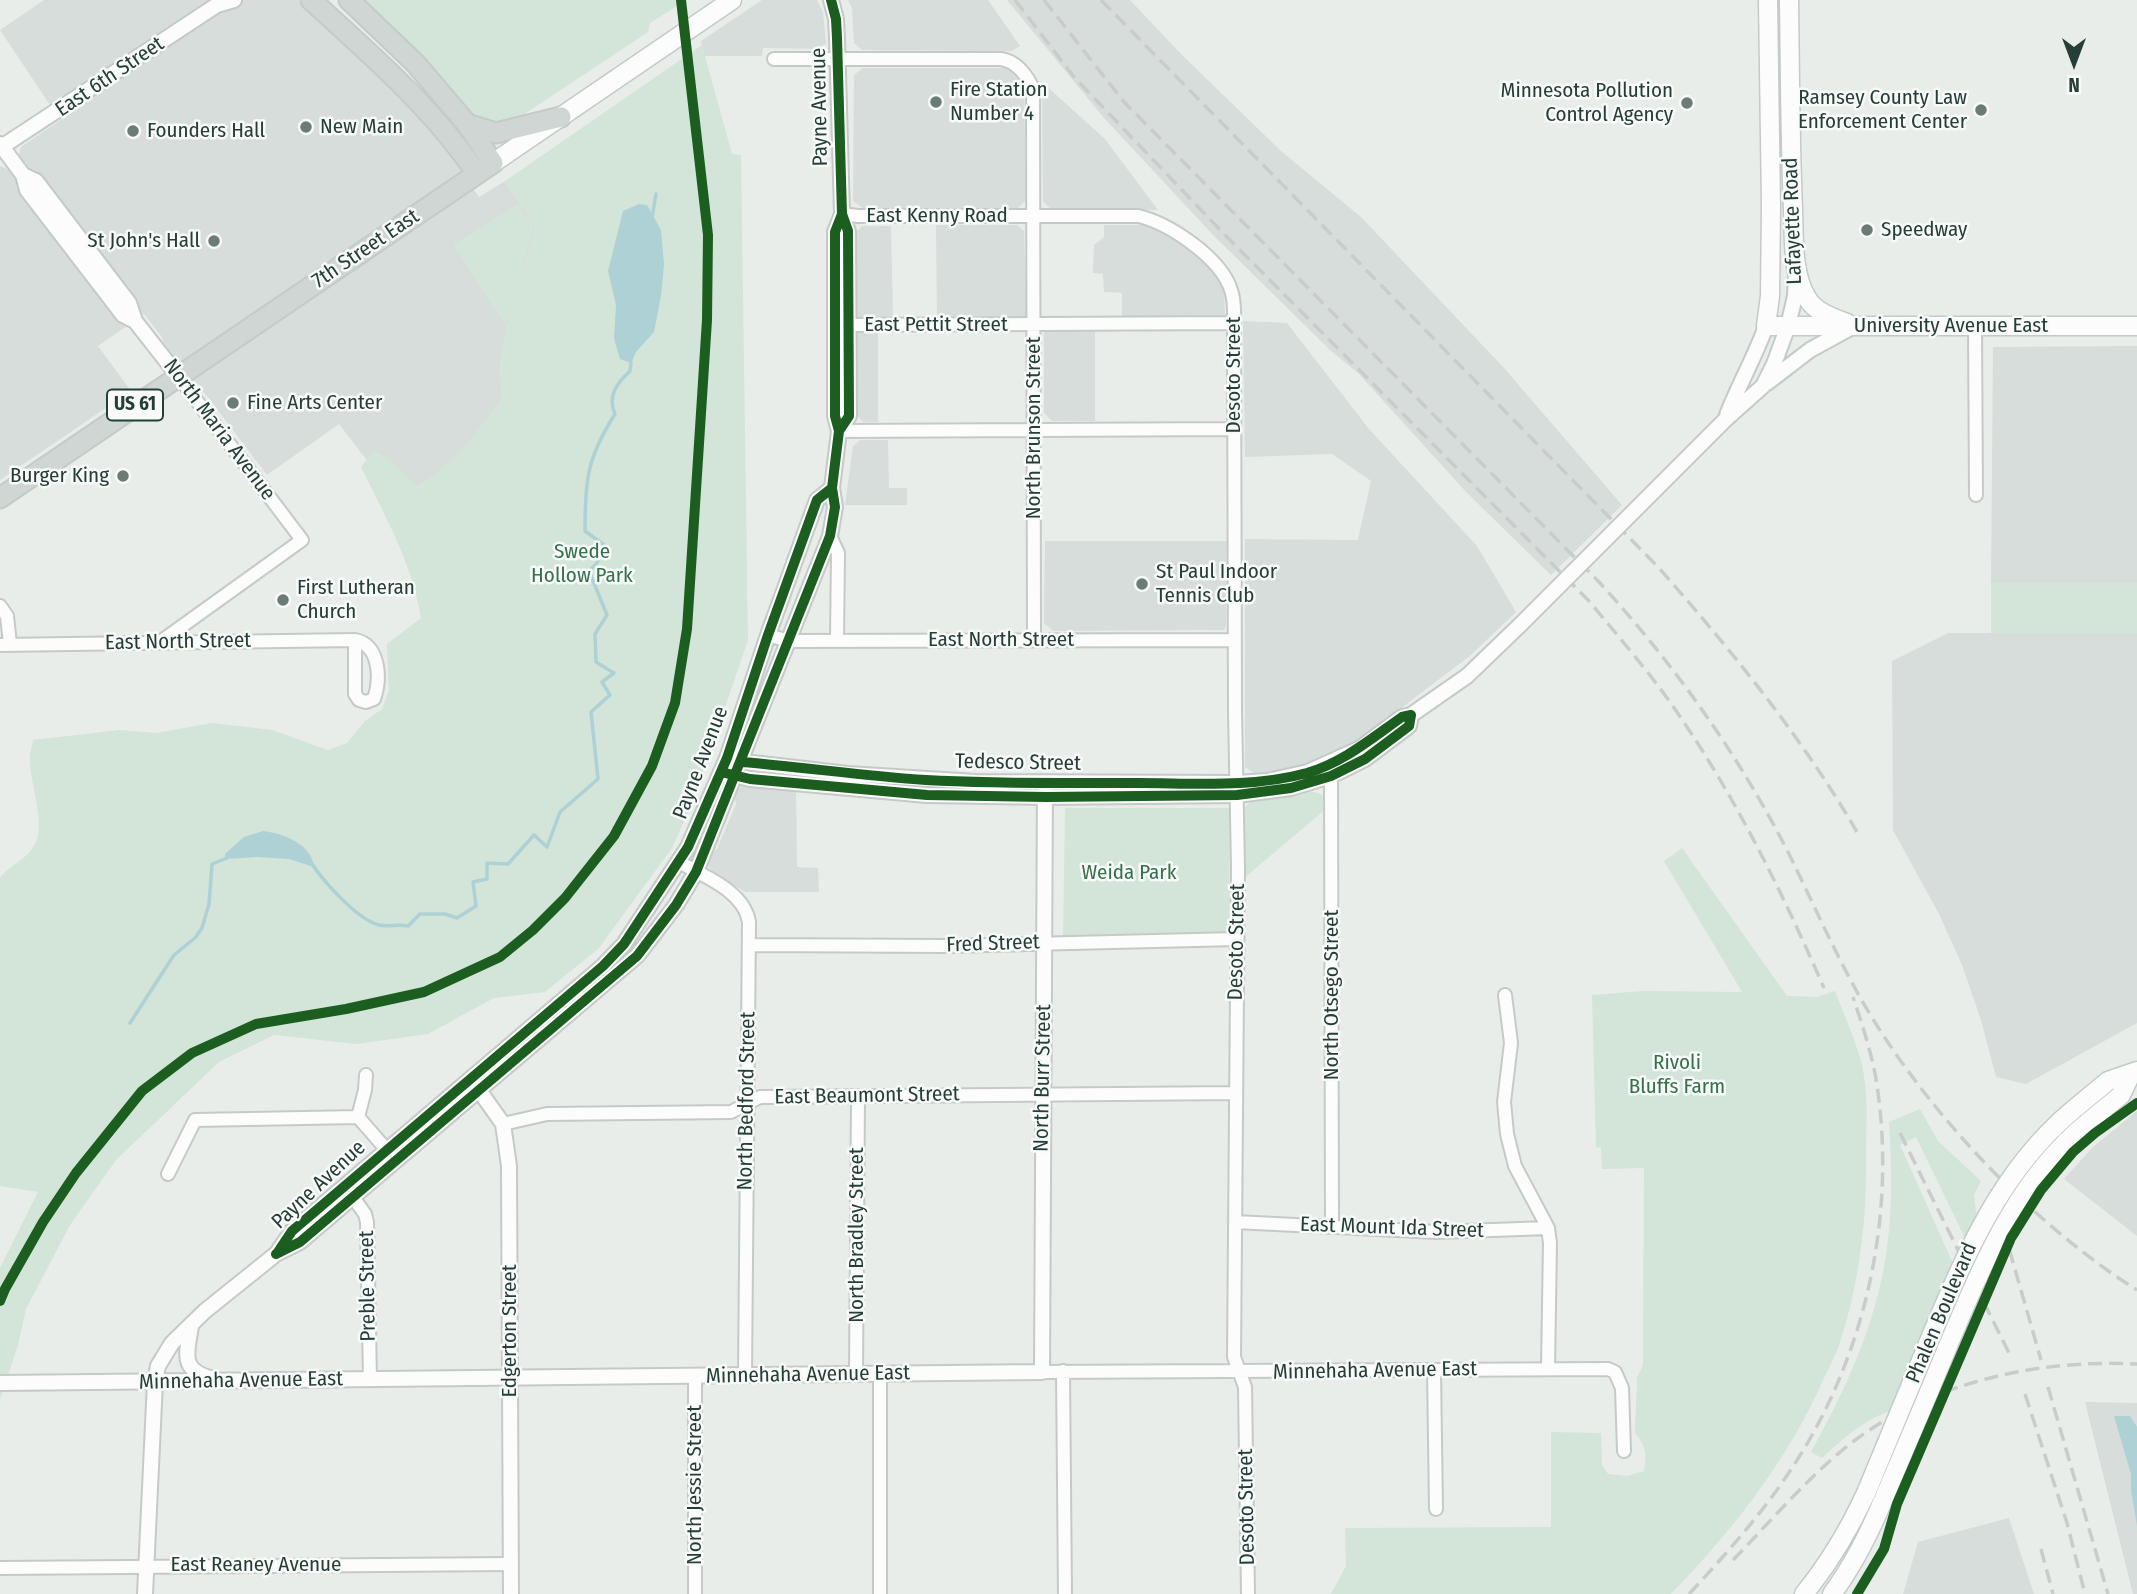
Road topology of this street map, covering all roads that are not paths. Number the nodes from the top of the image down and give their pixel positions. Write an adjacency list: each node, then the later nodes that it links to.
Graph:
1 (234, 0): 7 (street, East 6th Street)
2 (311, 0): 14 (main road)
3 (349, 0): 12 (main road)
4 (831, 0): 9 (street, Payne Avenue)
5 (1768, 0): 22 (main road, Lafayette Road)
6 (1789, 0): 17 (main road, Lafayette Road)
7 (218, 3): 13 (street, East 6th Street)
8 (725, 5): 11 (main road, 7th Street East)
9 (837, 58): 10 (street, North Brunson Street); 15 (street, Payne Avenue); 16 (street, North Brunson Street)
10 (774, 60)
11 (561, 117): 12 (main road); 14 (main road, 7th Street East)
12 (467, 124): 14 (main road)
13 (1, 148): 27 (street, North Maria Avenue)
14 (485, 169): 27 (main road, 7th Street East / US 61)
15 (842, 214): 16 (street, East Kenny Road); 21 (street, Payne Avenue); 32 (street, Payne Avenue)
16 (1033, 216): 18 (street, East Kenny Road); 20 (street, North Brunson Street)
17 (1797, 266): 23 (street, Lafayette Road); 24 (main road)
18 (1230, 288): 19 (street, Desoto Street)
19 (1234, 323): 20 (street, East Pettit Street); 31 (street, Desoto Street)
20 (1034, 324): 21 (street, East Pettit Street); 30 (street, North Brunson Street)
21 (849, 326): 32 (street, Payne Avenue)
22 (1766, 326): 23 (main road, University Avenue East); 29 (street, Lafayette Road)
23 (1788, 326): 24 (main road, University Avenue East); 28 (street, Lafayette Road)
24 (1853, 326): 25 (main road, University Avenue East); 28 (street)
25 (1975, 326): 26 (main road, University Avenue East); 34 (street)
26 (2137, 326)
27 (177, 376): 35 (main road, 7th Street East / US 61); 44 (street, North Maria Avenue)
28 (1763, 386): 29 (street, Lafayette Road)
29 (1726, 419): 48 (street, Lafayette Road, bridge)
30 (1034, 429): 31 (street); 32 (street); 39 (street, North Brunson Street)
31 (1233, 429): 41 (street, Desoto Street)
32 (839, 431): 33 (street, Payne Avenue)
33 (832, 488): 36 (street, Payne Avenue); 38 (street, Payne Avenue)
34 (1976, 495)
35 (0, 498)
36 (830, 536): 42 (street, Payne Avenue); 43 (street, Payne Avenue)
37 (0, 606): 45 (street)
38 (768, 635): 42 (street, East North Street); 46 (street, Payne Avenue)
39 (1034, 639): 41 (street, East North Street); 43 (street, East North Street)
40 (355, 640): 44 (street, East North Street)
41 (1235, 640): 50 (street, Desoto Street)
42 (788, 641): 43 (street, East North Street); 47 (street, Payne Avenue)
43 (838, 641)
44 (160, 643): 45 (street, East North Street)
45 (5, 645)
46 (724, 765): 47 (street, Tedesco Street); 52 (street, Payne Avenue)
47 (739, 769): 51 (street, Tedesco Street); 53 (street, Payne Avenue)
48 (1330, 770): 49 (street, Lafayette Road); 71 (street, North Otsego Street)
49 (1310, 778): 50 (street, Tedesco Street)
50 (1237, 789): 51 (street, Tedesco Street); 54 (street, Desoto Street)
51 (1046, 790): 55 (street, North Burr Street)
52 (680, 862): 53 (street, North Bedford Street); 60 (street, Payne Avenue)
53 (696, 872): 56 (street, North Bedford Street); 60 (street, Payne Avenue)
54 (1237, 939): 55 (street, Fred Street); 61 (street, Desoto Street)
55 (1044, 943): 56 (street, Fred Street); 62 (street, North Burr Street)
56 (749, 945): 64 (street, North Bedford Street)
57 (1505, 995): 72 (street)
58 (2134, 1072): 100 (main road, Phalen Boulevard, bridge); 101 (main road, Phalen Boulevard, bridge)
59 (366, 1075): 65 (street)
60 (475, 1085): 66 (street, Edgerton Street); 67 (street, Payne Avenue)
61 (1236, 1093): 62 (street, East Beaumont Street); 70 (street, Desoto Street)
62 (1042, 1094): 63 (street, East Beaumont Street); 78 (street, North Burr Street)
63 (858, 1097): 64 (street, East Beaumont Street); 80 (street, North Bradley Street)
64 (747, 1104): 66 (street, East Beaumont Street); 82 (street, North Bedford Street)
65 (358, 1117): 67 (street); 68 (street)
66 (503, 1124): 84 (street, Edgerton Street)
67 (391, 1154): 69 (street, Payne Avenue); 73 (street, Payne Avenue)
68 (168, 1174)
69 (352, 1196): 73 (street, Payne Avenue); 85 (street, Preble Street)
70 (1235, 1222): 71 (street, East Mount Ida Street); 79 (street, Desoto Street)
71 (1332, 1227): 72 (street, East Mount Ida Street)
72 (1548, 1228): 75 (street)
73 (276, 1254): 74 (street, Payne Avenue)
74 (191, 1325): 86 (street, Payne Avenue); 87 (street)
75 (1548, 1369): 76 (street, Minnehaha Avenue East); 89 (street, Minnehaha Avenue East)
76 (1433, 1370): 79 (street, Minnehaha Avenue East); 90 (street)
77 (1063, 1371): 78 (street, Minnehaha Avenue East); 79 (street, Minnehaha Avenue East); 98 (street)
78 (1042, 1372): 81 (street, Minnehaha Avenue East)
79 (1239, 1372): 99 (street, Desoto Street)
80 (856, 1374): 81 (street, Minnehaha Avenue East); 82 (street, Minnehaha Avenue East)
81 (880, 1374): 97 (street)
82 (745, 1375): 83 (street, Minnehaha Avenue East)
83 (695, 1376): 84 (street, Minnehaha Avenue East); 96 (street, North Jessie Street)
84 (510, 1379): 85 (street, Minnehaha Avenue East); 91 (street, Edgerton Street)
85 (370, 1380): 87 (street, Minnehaha Avenue East)
86 (155, 1382): 87 (street, Minnehaha Avenue East); 88 (street, Minnehaha Avenue East); 92 (street, Payne Avenue)
87 (224, 1382)
88 (2, 1383)
89 (1624, 1451)
90 (1436, 1509)
91 (510, 1564): 92 (street, East Reaney Avenue); 95 (street, Edgerton Street)
92 (146, 1567): 93 (street, East Reaney Avenue); 94 (street, Payne Avenue)
93 (1, 1568)
94 (145, 1594)
95 (511, 1594)
96 (695, 1594)
97 (880, 1594)
98 (1065, 1594)
99 (1248, 1594)
100 (1804, 1594)
101 (1832, 1594)

